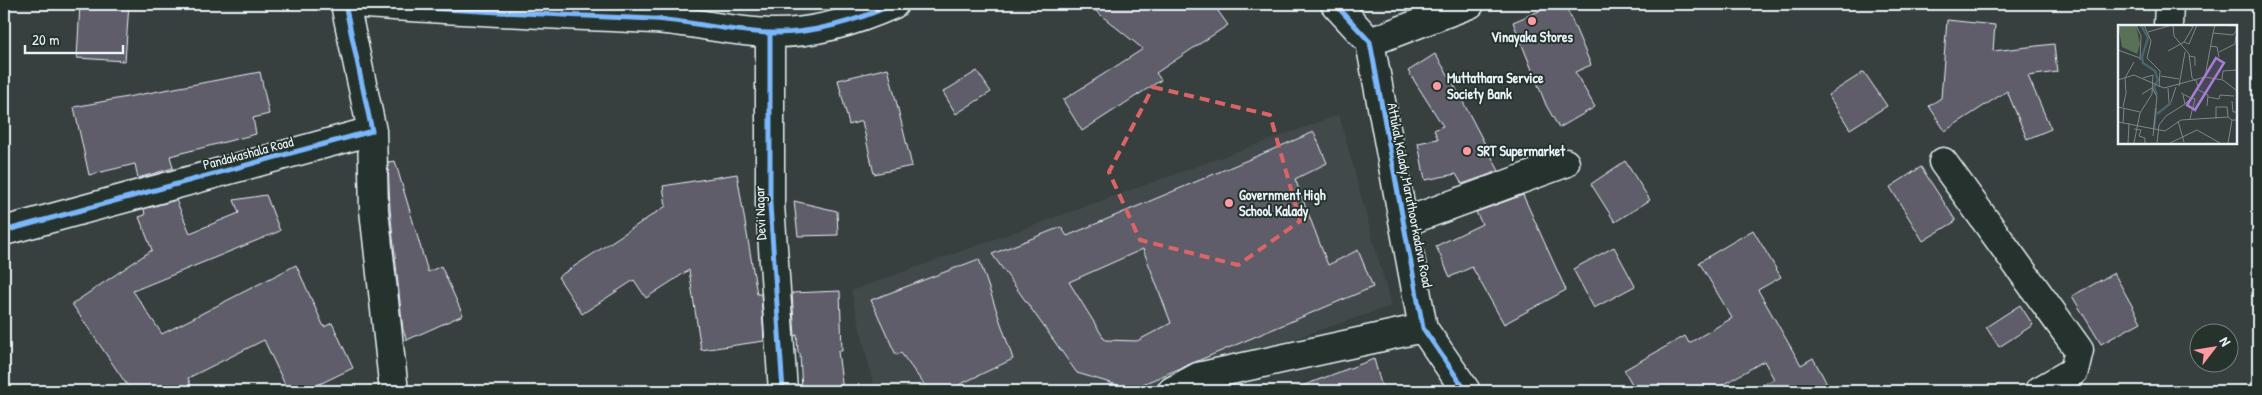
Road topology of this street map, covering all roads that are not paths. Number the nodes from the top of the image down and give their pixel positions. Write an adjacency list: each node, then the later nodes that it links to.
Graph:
1 (345, 4): 12 (street)
2 (366, 4): 7 (street)
3 (894, 4): 10 (street)
4 (1335, 4): 11 (street)
5 (1470, 4): 11 (street)
6 (2169, 4): 9 (street)
7 (486, 8): 8 (street)
8 (662, 12): 10 (street)
9 (2168, 25)
10 (770, 33): 19 (street, Devi Nagar)
11 (1370, 42): 15 (street, Attukal,Kalady,Maruthoorkadavu Road)
12 (372, 131): 16 (street, Pandakashala Road); 18 (street)
13 (1943, 162): 22 (street)
14 (1565, 163): 15 (street)
15 (1405, 222): 17 (street, Attukal,Kalady,Maruthoorkadavu Road)
16 (4, 231)
17 (1424, 328): 20 (street); 21 (street, Attukal,Kalady,Maruthoorkadavu Road)
18 (394, 391)
19 (783, 391)
20 (1172, 391)
21 (1466, 391)
22 (2039, 391)

